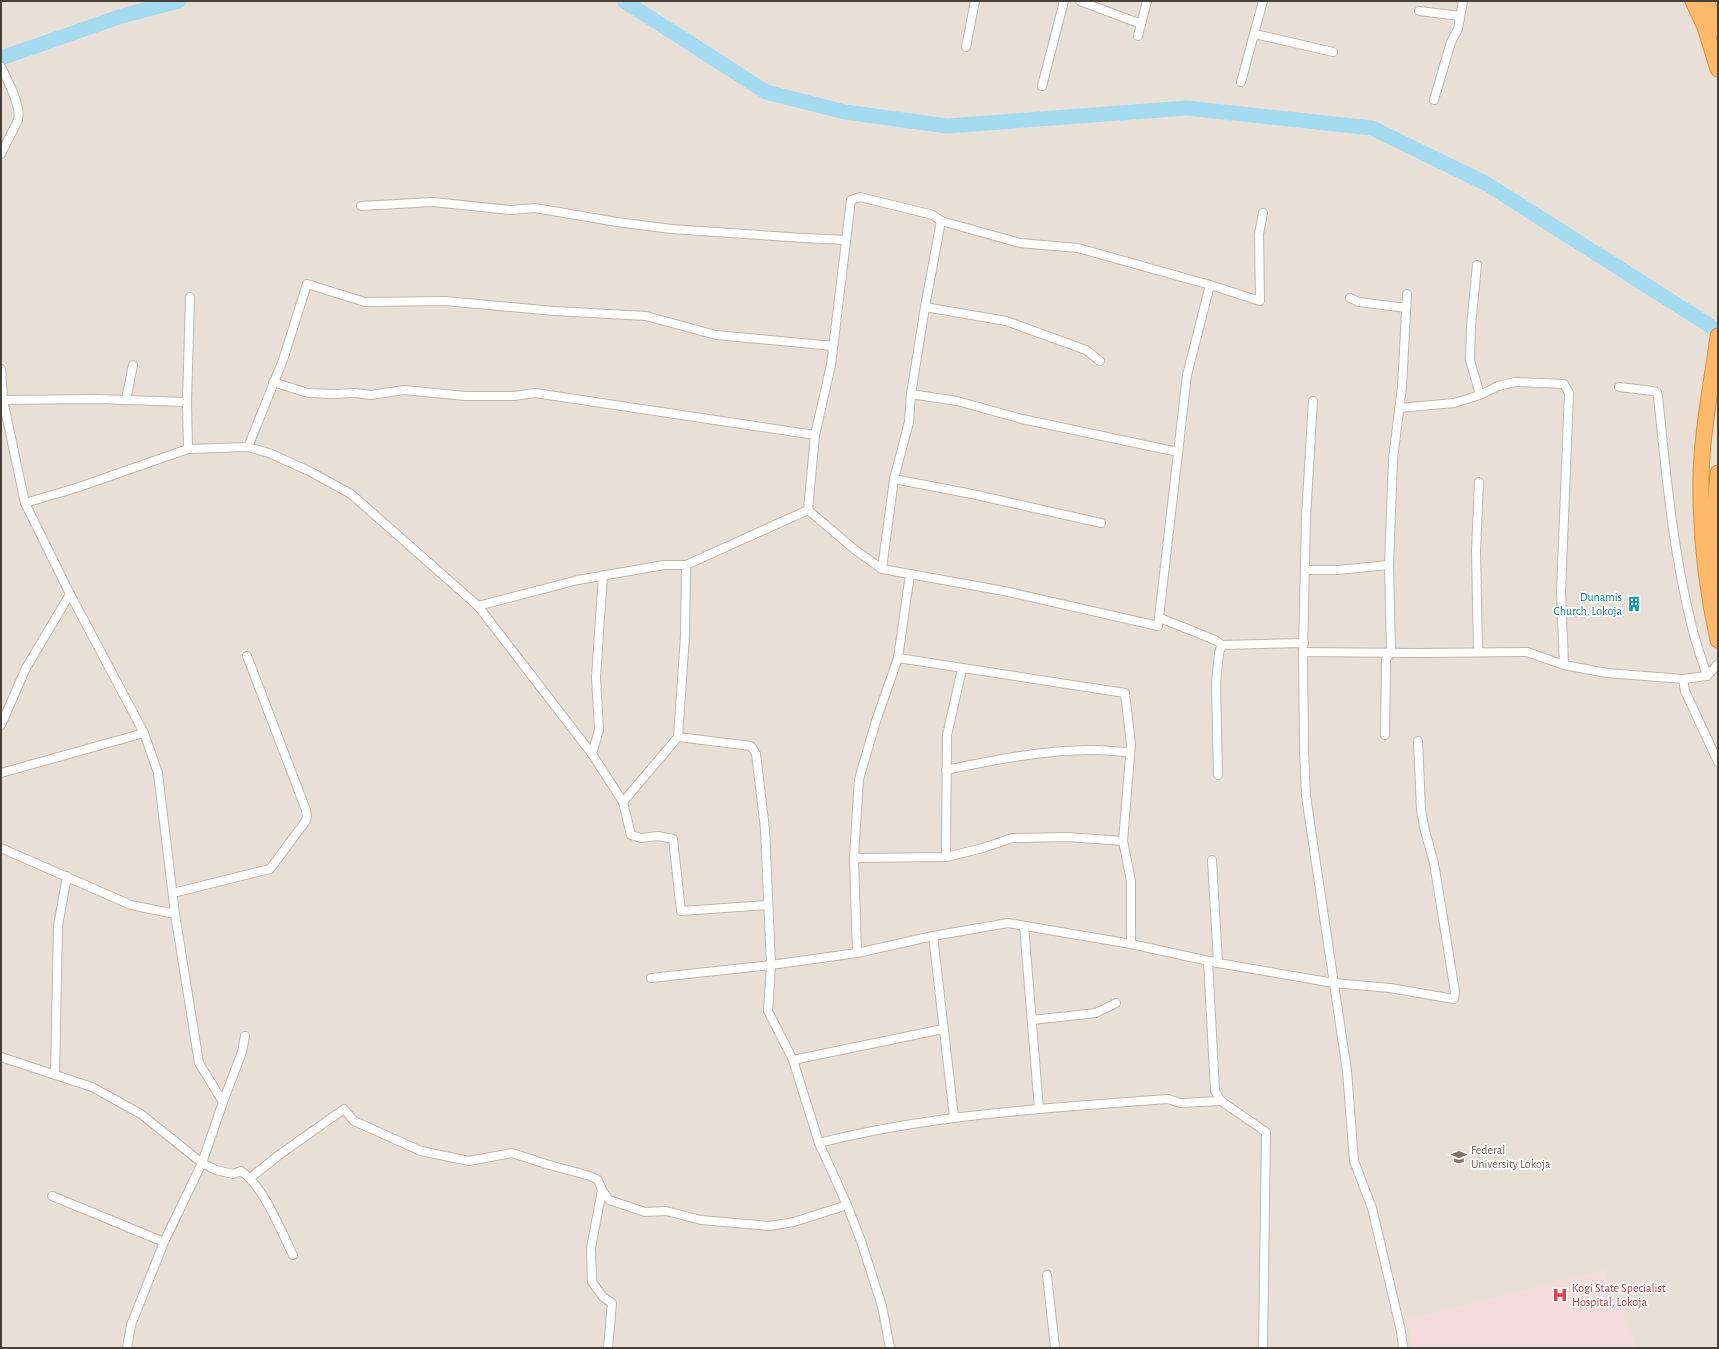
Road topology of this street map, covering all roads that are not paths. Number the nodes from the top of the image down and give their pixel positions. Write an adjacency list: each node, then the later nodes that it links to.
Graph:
1 (975, 1): 15 (street)
2 (1064, 1): 20 (street)
3 (1080, 1): 11 (street)
4 (1147, 1): 11 (street)
5 (1263, 1): 13 (street)
6 (1463, 1): 10 (street)
7 (1693, 1): 18 (highway)
8 (1706, 1): 12 (highway)
9 (1419, 11): 10 (street)
10 (1460, 16): 21 (street)
11 (1142, 24): 14 (street)
12 (1718, 29)
13 (1255, 34): 16 (street); 19 (street)
14 (1138, 36)
15 (966, 47)
16 (1332, 52)
17 (1, 67): 22 (street)
18 (1718, 69)
19 (1241, 82)
20 (1042, 86)
21 (1434, 100)
22 (1, 154)
23 (361, 206): 26 (street)
24 (1263, 213): 28 (street)
25 (941, 221): 26 (street); 28 (street); 32 (street)
26 (845, 240): 35 (street)
27 (1477, 265): 42 (street)
28 (1210, 285): 51 (street)
29 (1407, 294): 33 (street)
30 (190, 297): 46 (street)
31 (1350, 298): 33 (street)
32 (925, 307): 36 (street); 41 (street)
33 (1406, 308): 47 (street)
34 (1718, 336): 68 (highway)
35 (833, 346): 39 (street); 48 (street)
36 (1100, 361)
37 (133, 366): 44 (street)
38 (1, 369): 43 (street)
39 (273, 382): 48 (street); 49 (street)
40 (1620, 388): 79 (street)
41 (911, 394): 51 (street); 53 (street)
42 (1480, 396): 47 (street); 77 (street)
43 (3, 400): 44 (street); 55 (street)
44 (126, 400): 46 (street)
45 (1312, 401): 61 (street)
46 (187, 402): 50 (street)
47 (1399, 408): 59 (street)
48 (815, 435): 56 (street)
49 (248, 447): 50 (street); 66 (street)
50 (188, 449): 55 (street)
51 (1178, 452): 67 (street)
52 (1718, 473): 64 (highway)
53 (894, 479): 57 (street); 60 (street)
54 (1479, 482): 72 (street)
55 (25, 503): 65 (street)
56 (808, 510): 58 (street); 60 (street)
57 (1101, 523)
58 (686, 565): 63 (street); 84 (street)
59 (1389, 565): 61 (street); 73 (street)
60 (882, 569): 62 (street)
61 (1305, 570): 69 (street)
62 (910, 574): 67 (street); 75 (street)
63 (603, 575): 66 (street); 87 (street)
64 (1718, 586)
65 (70, 594): 81 (street); 82 (street)
66 (478, 606): 87 (street)
67 (1160, 618): 70 (street)
68 (1718, 640)
69 (1304, 643): 70 (street); 71 (street)
70 (1222, 645): 91 (street)
71 (1303, 652): 73 (street); 110 (street)
72 (1478, 652): 73 (street); 77 (street)
73 (1391, 653): 83 (street)
74 (247, 656): 99 (street)
75 (898, 658): 78 (street); 96 (street)
76 (1718, 664): 79 (street)
77 (1564, 665): 80 (street)
78 (962, 669): 86 (street); 89 (street)
79 (1707, 676): 80 (street)
80 (1684, 679): 88 (street)
81 (1, 725)
82 (144, 733): 90 (street); 99 (street)
83 (1385, 735)
84 (678, 737): 92 (street); 100 (street)
85 (1418, 741): 110 (street)
86 (1130, 752): 89 (street); 93 (street)
87 (592, 754): 92 (street)
88 (1718, 762)
89 (946, 770): 95 (street)
90 (1, 773)
91 (1218, 775)
92 (623, 802): 100 (street)
93 (1123, 841): 95 (street); 104 (street)
94 (1, 848): 98 (street)
95 (946, 857): 96 (street)
96 (854, 858): 105 (street)
97 (1212, 860): 107 (street)
98 (67, 876): 101 (street); 117 (street)
99 (173, 893): 101 (street)
100 (768, 905): 108 (street)
101 (175, 914): 119 (street)
102 (1024, 926): 103 (street); 104 (street); 112 (street)
103 (933, 936): 105 (street); 113 (street)
104 (1131, 944): 106 (street)
105 (857, 953): 108 (street)
106 (1208, 961): 107 (street); 118 (street)
107 (1218, 963): 110 (street)
108 (771, 965): 109 (street); 116 (street)
109 (651, 978)
110 (1334, 983): 136 (street)
111 (1116, 1003): 112 (street)
112 (1032, 1020): 120 (street)
113 (943, 1029): 116 (street); 121 (street)
114 (245, 1036): 119 (street)
115 (1, 1057): 117 (street)
116 (793, 1060): 122 (street)
117 (55, 1074): 123 (street)
118 (1221, 1100): 120 (street); 135 (street)
119 (223, 1102): 123 (street)
120 (1039, 1109): 121 (street)
121 (954, 1117): 122 (street)
122 (819, 1144): 127 (street)
123 (202, 1163): 124 (street); 128 (street)
124 (250, 1178): 125 (street); 129 (street)
125 (602, 1190): 127 (street); 132 (street)
126 (52, 1196): 128 (street)
127 (847, 1205): 133 (street)
128 (164, 1242): 131 (street)
129 (293, 1255)
130 (1047, 1275): 134 (street)
131 (126, 1348)
132 (608, 1348)
133 (890, 1348)
134 (1055, 1348)
135 (1263, 1348)
136 (1403, 1348)

